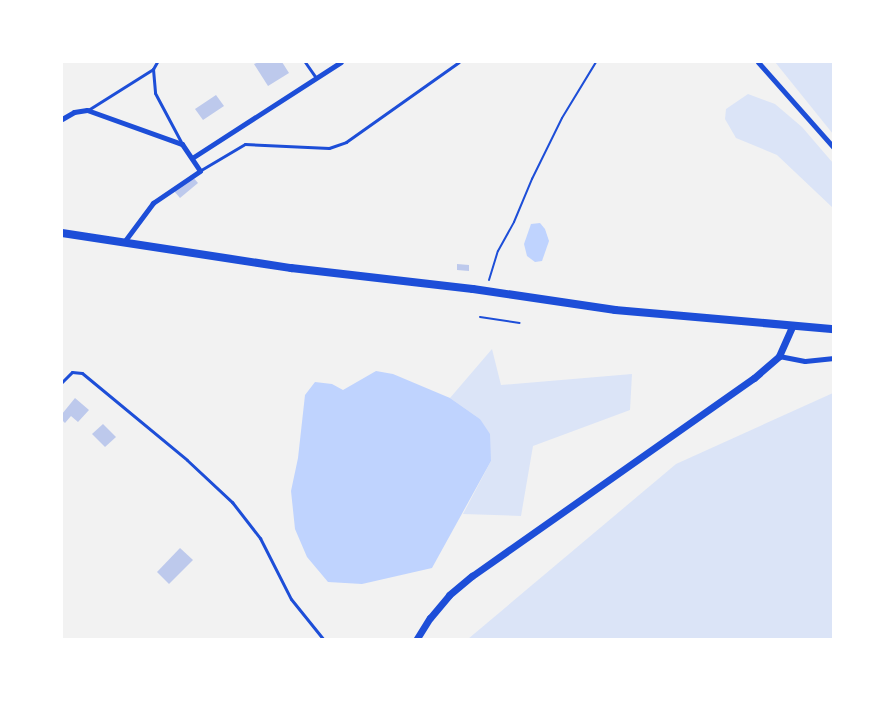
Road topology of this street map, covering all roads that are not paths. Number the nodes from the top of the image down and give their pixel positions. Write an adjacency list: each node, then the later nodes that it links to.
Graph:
1 (157, 62): 6 (lane)
2 (305, 62): 7 (lane)
3 (341, 62): 7 (street)
4 (459, 62): 13 (lane)
5 (758, 62): 11 (street)
6 (153, 69): 8 (lane); 10 (lane)
7 (316, 78): 12 (street)
8 (87, 111): 9 (street); 10 (street)
9 (62, 119)
10 (182, 144): 12 (street)
11 (834, 148)
12 (192, 158): 13 (street)
13 (200, 171): 15 (street)
14 (62, 233): 15 (main road)
15 (124, 242): 16 (main road)
16 (792, 327): 17 (main road); 18 (street)
17 (834, 329)
18 (779, 356): 19 (street); 22 (street)
19 (834, 358)
20 (62, 382): 21 (lane)
21 (324, 639)
22 (416, 639)

